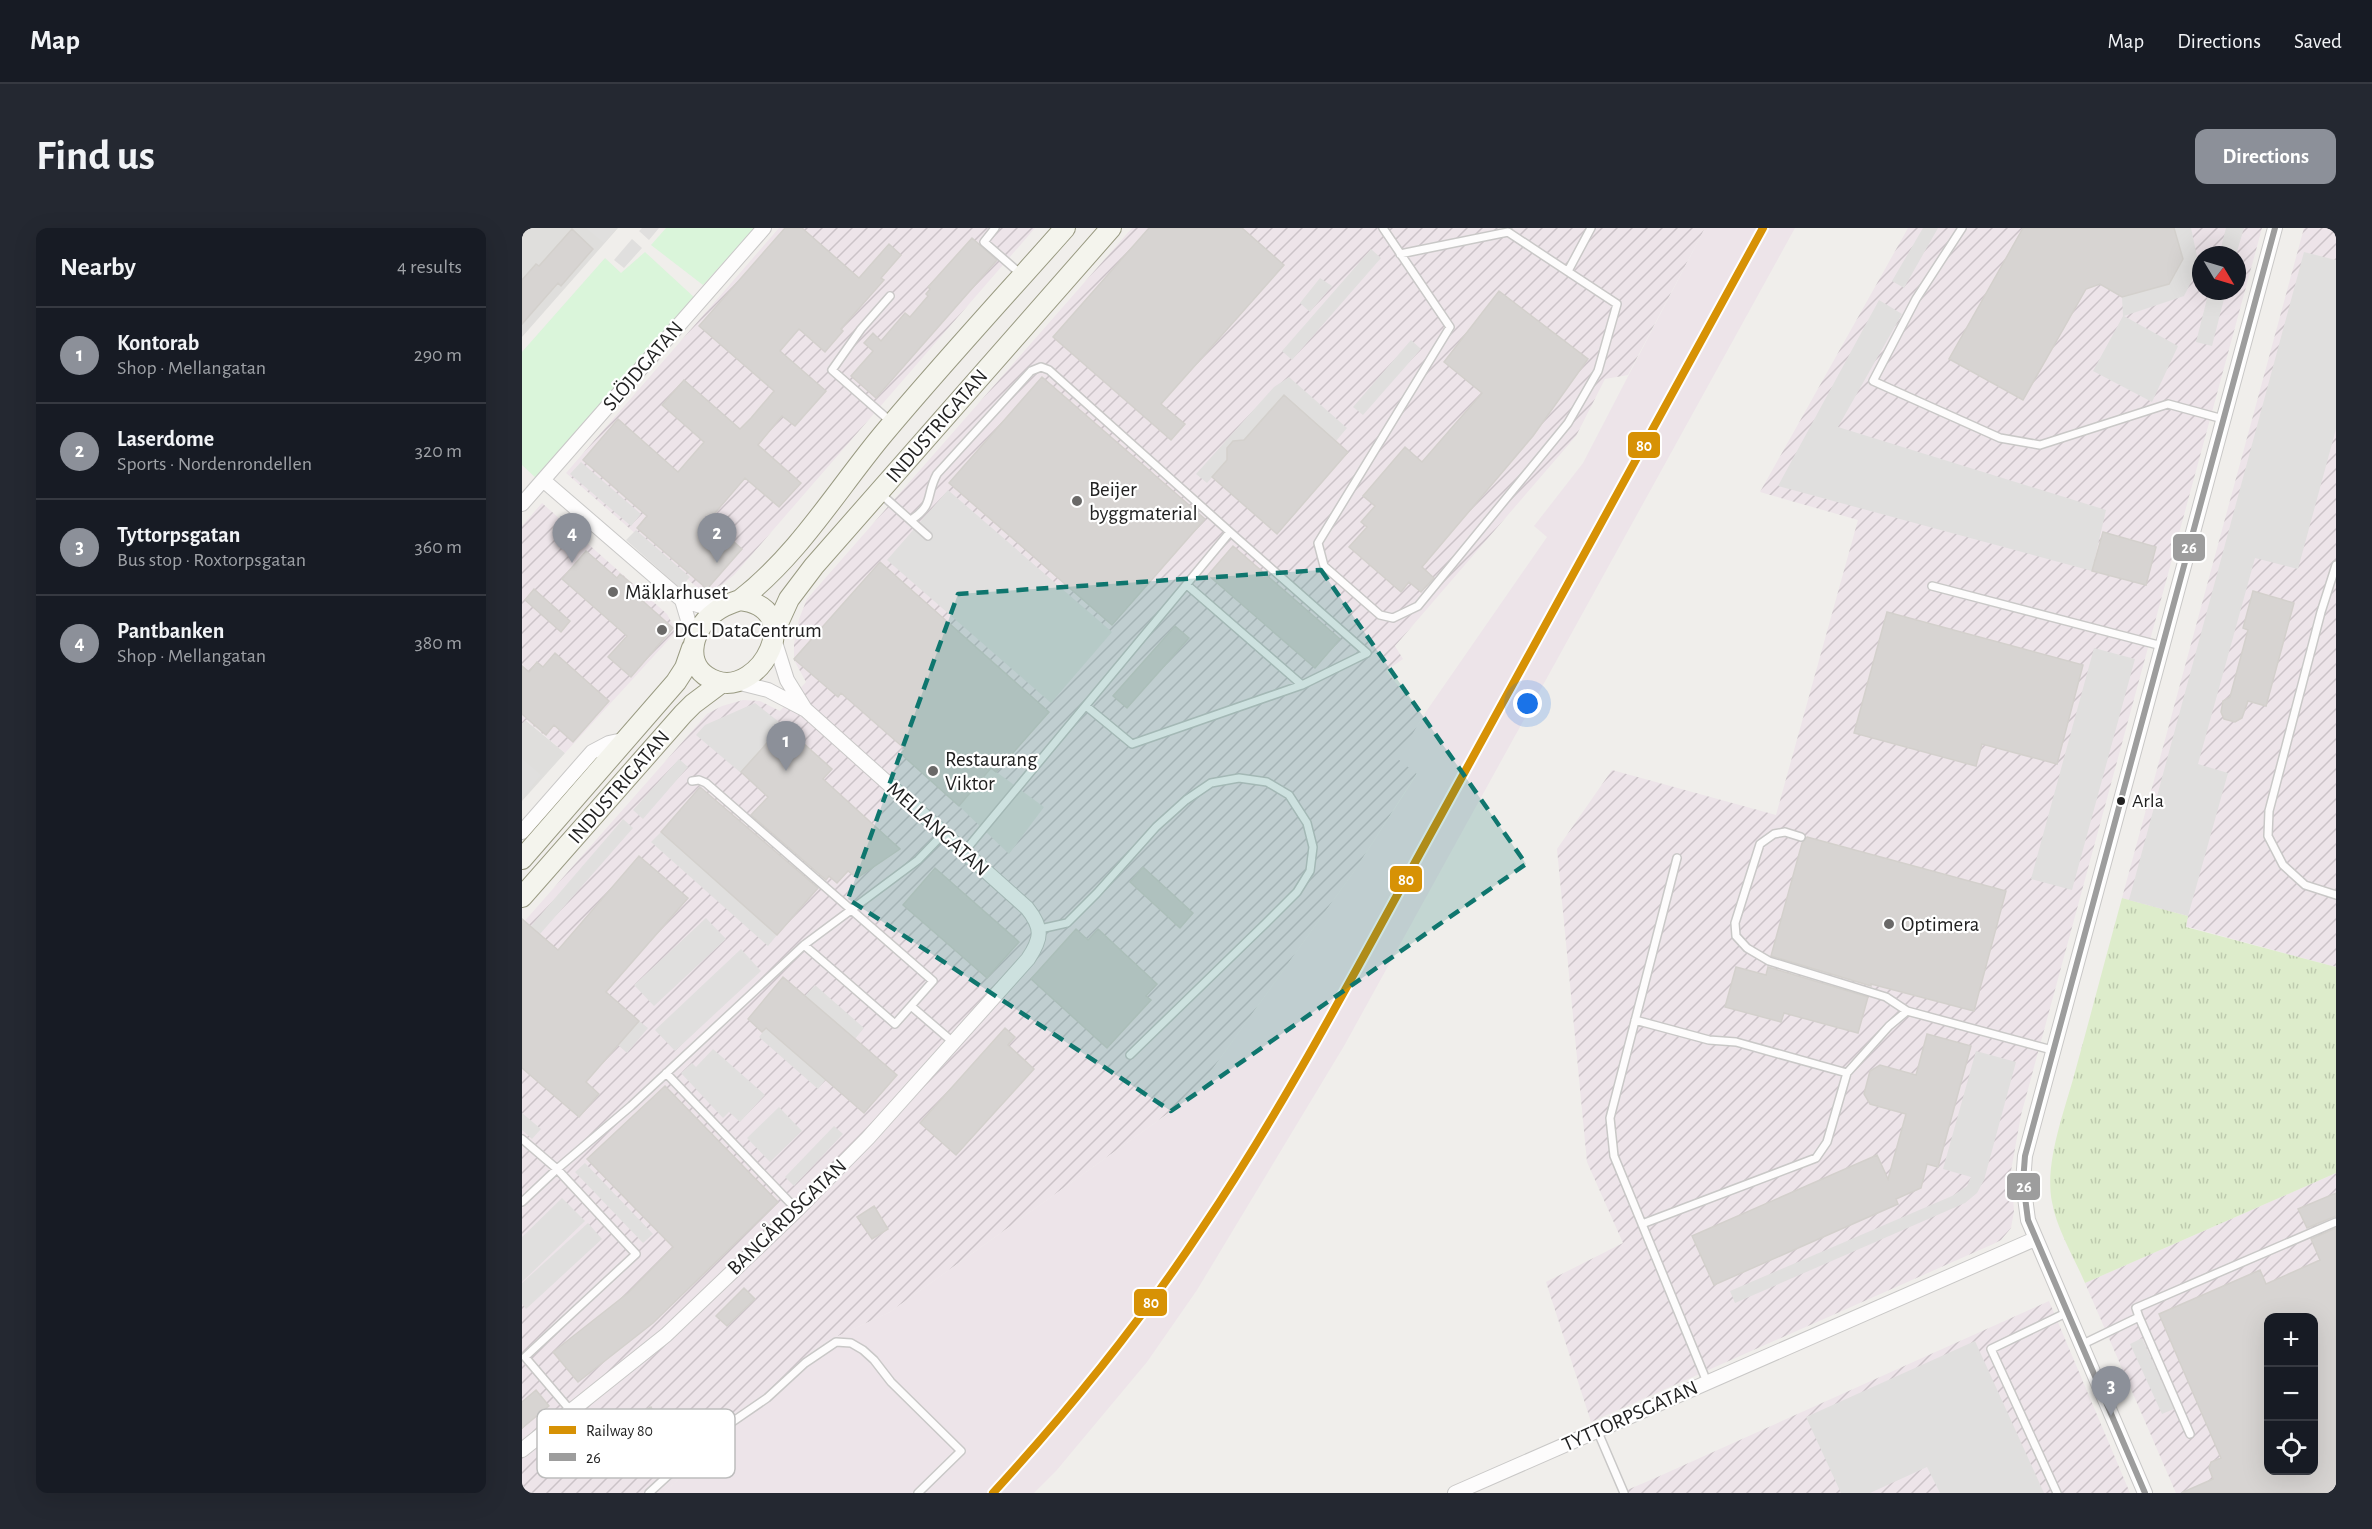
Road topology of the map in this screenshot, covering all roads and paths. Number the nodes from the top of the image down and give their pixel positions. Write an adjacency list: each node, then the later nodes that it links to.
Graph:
1 (764, 228): 15 (street, SLÖJDGATAN)
2 (995, 228): 11 (lane)
3 (1065, 228): 11 (main road, INDUSTRIGATAN)
4 (1111, 228): 16 (main road, INDUSTRIGATAN)
5 (1383, 228): 9 (lane)
6 (1591, 228): 10 (lane)
7 (1962, 228): 13 (lane)
8 (2275, 228): 13 (street)
9 (1400, 254): 10 (lane); 10 (lane)
10 (1568, 271)
11 (1023, 276): 14 (main road, INDUSTRIGATAN)
12 (890, 296): 14 (lane)
13 (2223, 419): 28 (street)
14 (893, 423): 25 (main road, INDUSTRIGATAN)
15 (543, 480): 17 (street, SLÖJDGATAN); 24 (street)
16 (879, 492): 18 (lane); 26 (main road, INDUSTRIGATAN)
17 (522, 504)
18 (911, 520): 19 (lane); 20 (lane)
19 (1230, 532): 22 (lane); 30 (lane)
20 (928, 536)
21 (2336, 565): 41 (lane)
22 (1187, 585): 30 (lane); 31 (lane)
23 (1932, 586): 28 (lane)
24 (682, 600): 25 (street); 27 (street)
25 (733, 602): 26 (main road); 27 (main road)
26 (774, 636): 29 (main road); 32 (street, MELLANGATAN)
27 (693, 644): 29 (main road); 33 (main road, INDUSTRIGATAN)
28 (2162, 646): 50 (street)
29 (728, 682): 32 (street, MELLANGATAN); 42 (main road, INDUSTRIGATAN)
30 (1302, 685): 31 (lane)
31 (1086, 706): 38 (lane)
32 (806, 710): 36 (street, MELLANGATAN)
33 (627, 739): 35 (street); 40 (main road, INDUSTRIGATAN)
34 (692, 781): 43 (lane)
35 (522, 831)
36 (944, 833): 38 (street, MELLANGATAN); 43 (lane)
37 (1801, 837): 47 (lane)
38 (964, 852): 44 (street, MELLANGATAN)
39 (1677, 858): 48 (lane)
40 (522, 859)
41 (2336, 895)
42 (522, 897)
43 (850, 909): 45 (lane); 46 (lane)
44 (1040, 929): 49 (street, BANGÅRDSGATAN); 51 (lane)
45 (804, 945): 46 (lane); 52 (lane)
46 (912, 1006): 49 (lane)
47 (1908, 1011): 50 (lane); 53 (lane)
48 (1635, 1020): 53 (lane); 59 (lane)
49 (954, 1043): 57 (street, BANGÅRDSGATAN)
50 (2052, 1050): 60 (street)
51 (1130, 1054)
52 (666, 1073): 55 (lane); 57 (lane)
53 (1847, 1073): 59 (lane)
54 (522, 1139): 55 (lane)
55 (557, 1169): 56 (lane); 65 (lane)
56 (522, 1202)
57 (796, 1210): 66 (street, BANGÅRDSGATAN)
58 (2336, 1222): 62 (lane)
59 (1642, 1224): 64 (lane)
60 (2035, 1239): 61 (street); 64 (street, TYTTORPSGATAN)
61 (2068, 1312): 63 (street); 77 (lane)
62 (2139, 1317): 63 (lane); 69 (lane)
63 (2081, 1345): 78 (street)
64 (1707, 1382): 68 (street, TYTTORPSGATAN)
65 (569, 1409)
66 (576, 1409)
67 (735, 1420): 74 (lane)
68 (1597, 1430): 75 (street, TYTTORPSGATAN); 76 (lane)
69 (2190, 1434)
70 (537, 1439): 71 (street, BANGÅRDSGATAN)
71 (522, 1450)
72 (665, 1478): 73 (lane)
73 (649, 1493)
74 (918, 1493)
75 (1455, 1493)
76 (1624, 1493)
77 (2057, 1493)
78 (2145, 1493)

